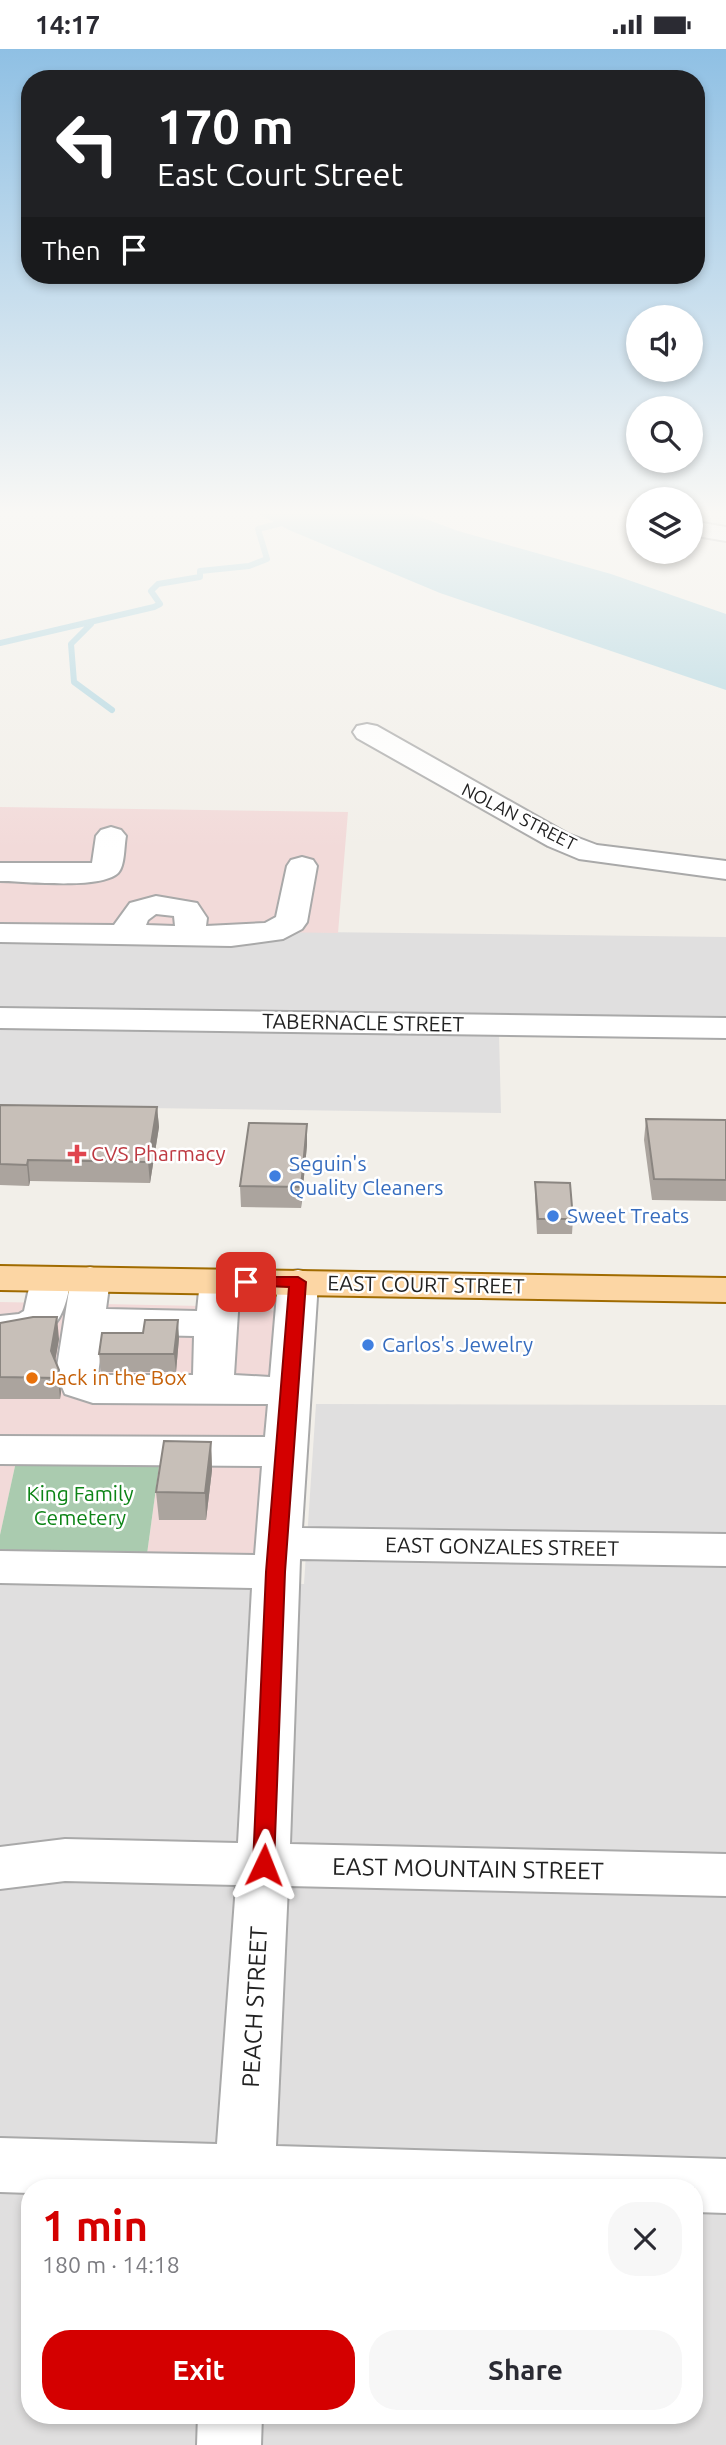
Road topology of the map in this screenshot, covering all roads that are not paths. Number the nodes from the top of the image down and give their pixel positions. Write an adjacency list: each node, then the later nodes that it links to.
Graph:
1 (367, 732): 5 (street, NOLAN STREET)
2 (111, 836): 4 (street)
3 (302, 866): 6 (street)
4 (0, 872)
5 (726, 872)
6 (0, 933)
7 (0, 1018): 8 (street, TABERNACLE STREET)
8 (726, 1028)
9 (0, 1278): 10 (main road, EAST COURT STREET)
10 (71, 1279): 11 (main road, EAST COURT STREET); 14 (street); 16 (street)
11 (220, 1281): 12 (main road, EAST COURT STREET); 15 (street)
12 (298, 1282): 13 (main road, EAST COURT STREET); 18 (street, PEACH STREET)
13 (726, 1290)
14 (85, 1321): 15 (street); 17 (street)
15 (215, 1324): 17 (street)
16 (0, 1329)
17 (213, 1388): 18 (street)
18 (289, 1391): 20 (street, PEACH STREET)
19 (0, 1450): 20 (street)
20 (285, 1452): 22 (street, PEACH STREET)
21 (726, 1550): 22 (street, EAST GONZALES STREET)
22 (277, 1558): 23 (street, EAST GONZALES STREET); 26 (street, PEACH STREET)
23 (0, 1567)
24 (0, 1848): 25 (street)
25 (65, 1860): 26 (street, EAST MOUNTAIN STREET); 27 (street, EAST MOUNTAIN STREET)
26 (264, 1865): 28 (street, EAST MOUNTAIN STREET); 31 (street, PEACH STREET)
27 (0, 1868)
28 (726, 1875)
29 (0, 2165): 30 (street)
30 (214, 2179)
31 (244, 2179)
32 (703, 2186): 33 (street)
33 (726, 2186)
34 (230, 2424): 35 (street)
35 (229, 2445)

